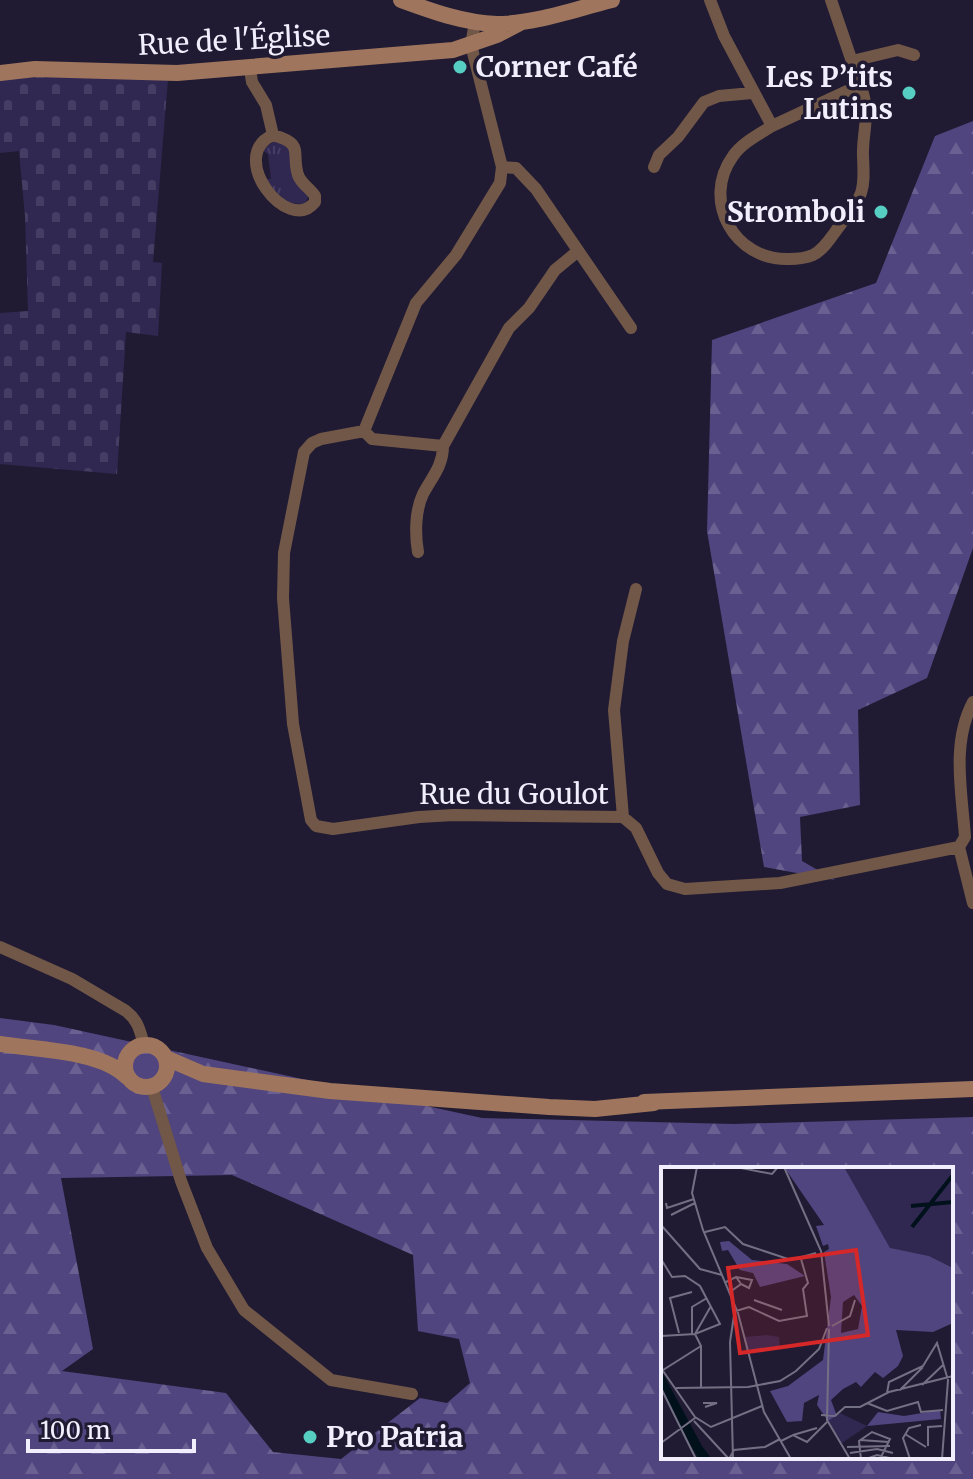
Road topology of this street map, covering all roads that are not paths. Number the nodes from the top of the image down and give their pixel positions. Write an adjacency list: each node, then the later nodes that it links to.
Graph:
1 (401, 0): 5 (main road)
2 (612, 0): 6 (main road)
3 (710, 0): 13 (street)
4 (831, 0): 9 (street)
5 (475, 22): 6 (main road); 7 (street)
6 (522, 22): 7 (main road, Rue de l'Église)
7 (471, 45): 10 (main road, Rue de l'Église); 16 (street)
8 (914, 55): 9 (street)
9 (852, 61): 12 (street)
10 (250, 69): 11 (main road, Rue de l'Église); 15 (street)
11 (0, 73)
12 (860, 85): 14 (street); 14 (street)
13 (752, 93): 14 (street); 17 (street)
14 (772, 126)
15 (273, 135): 15 (street)
16 (502, 167): 18 (street); 20 (street)
17 (654, 167)
18 (578, 251): 19 (street); 21 (street)
19 (631, 328)
20 (364, 431): 21 (street); 25 (street, Rue du Goulot)
21 (443, 446): 22 (street)
22 (418, 552)
23 (636, 589): 25 (street)
24 (973, 702): 26 (street)
25 (623, 817): 26 (street, Rue du Goulot)
26 (965, 845): 27 (street)
27 (973, 903)
28 (0, 947): 30 (street)
29 (0, 1044): 31 (main road)
30 (137, 1049): 31 (main road); 32 (main road); 34 (main road)
31 (86, 1057): 34 (main road)
32 (166, 1058): 33 (main road); 35 (main road)
33 (203, 1074): 35 (main road); 37 (main road)
34 (127, 1077): 35 (main road)
35 (158, 1082): 39 (street)
36 (973, 1082): 37 (main road)
37 (946, 1089): 38 (main road)
38 (973, 1089)
39 (412, 1394)

